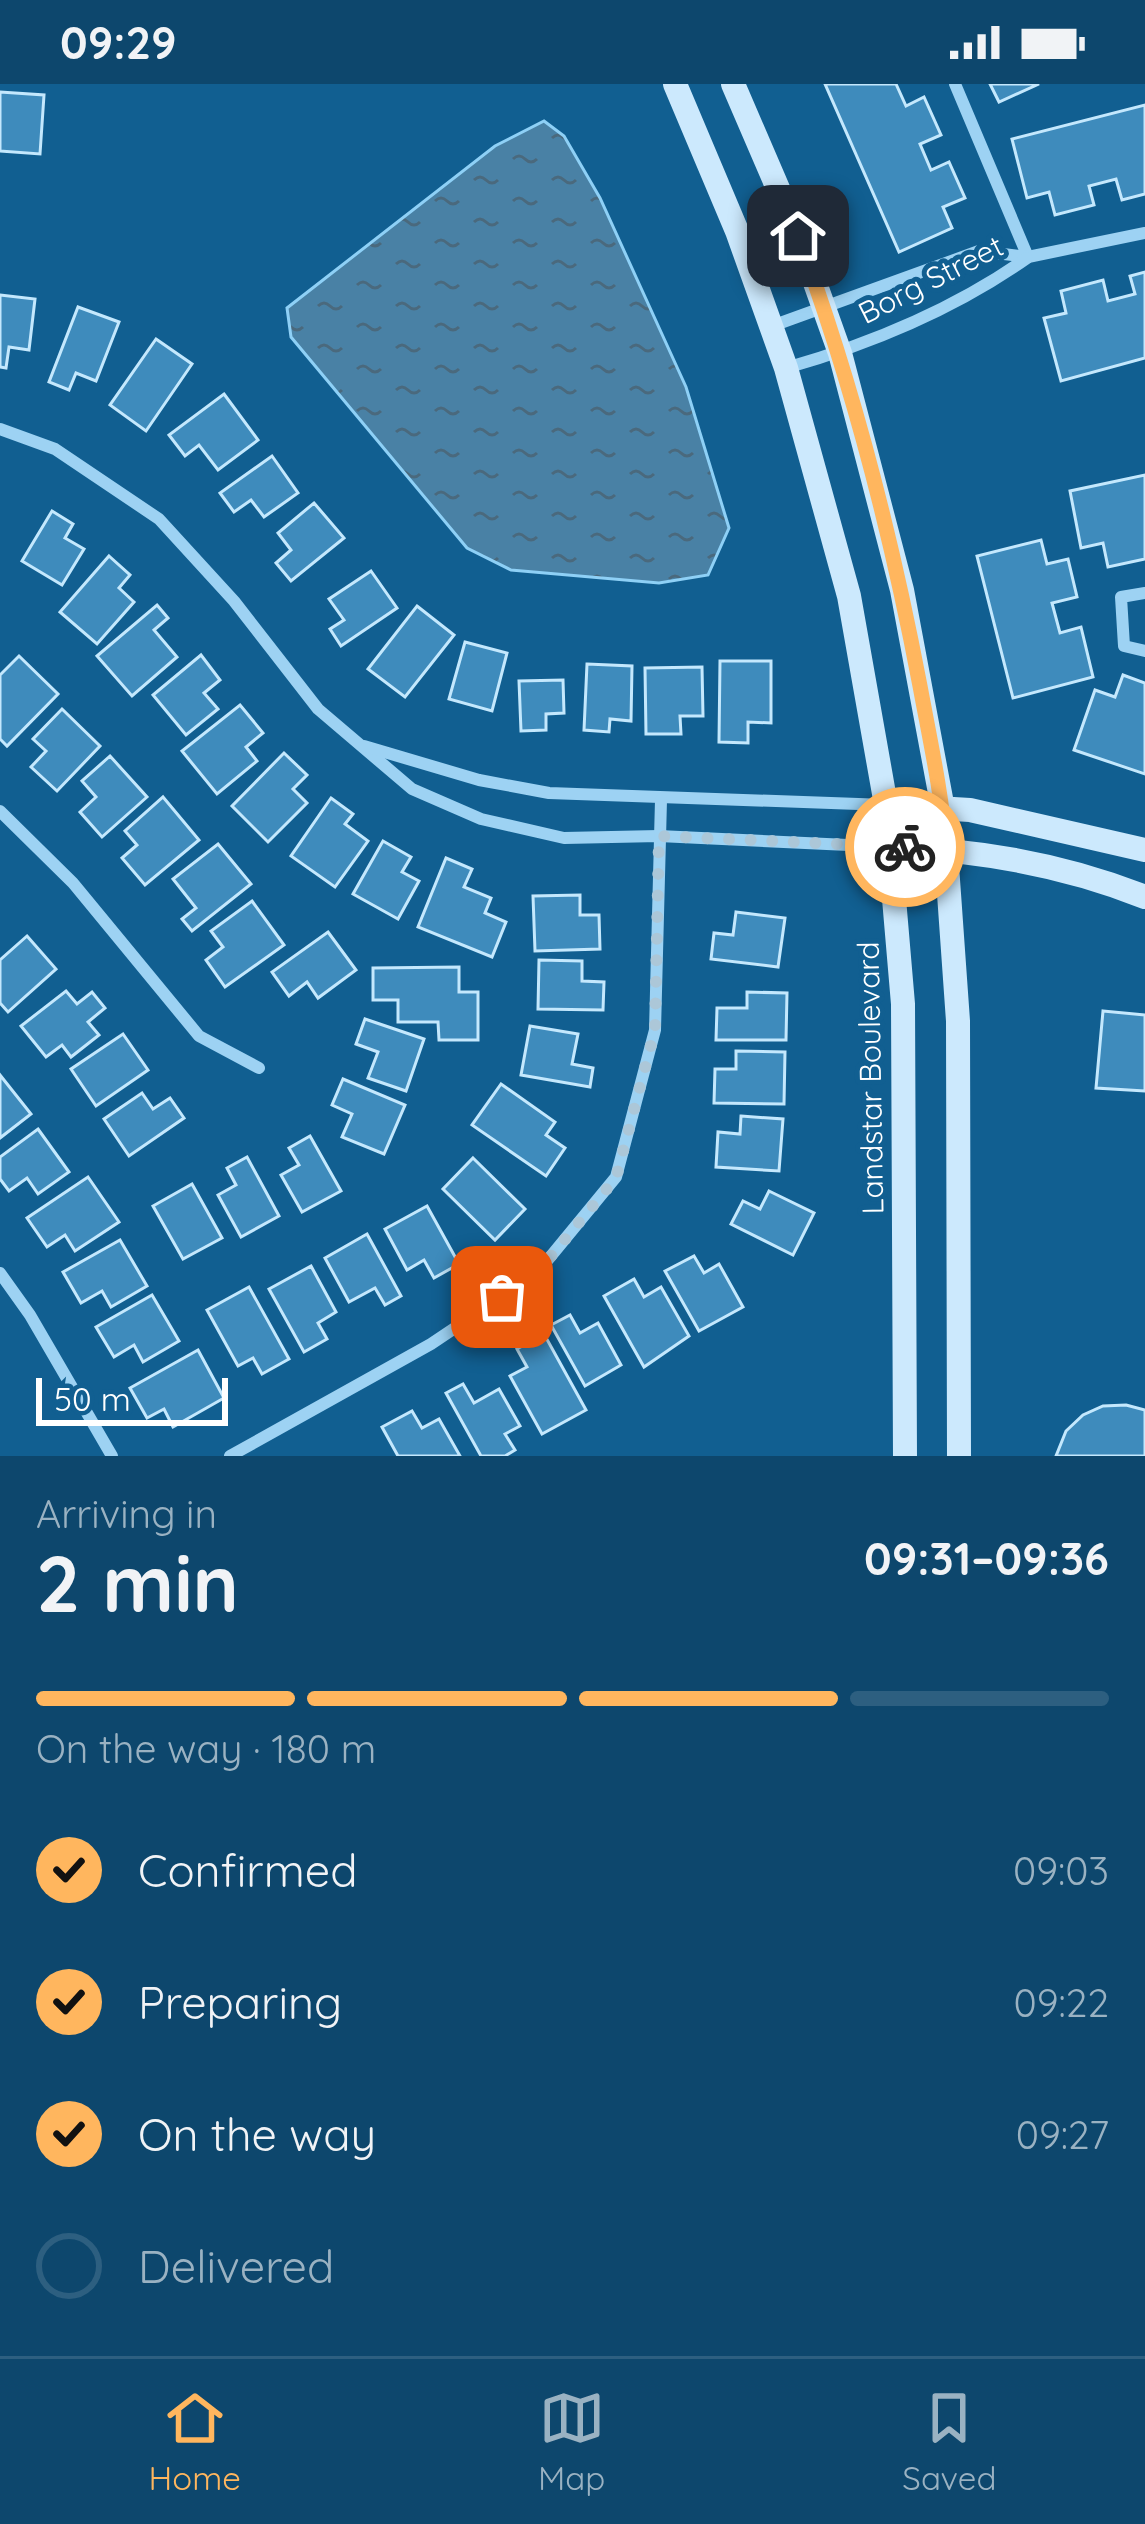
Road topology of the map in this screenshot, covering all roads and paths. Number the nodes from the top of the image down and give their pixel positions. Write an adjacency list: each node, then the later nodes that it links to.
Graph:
1 (675, 84): 7 (street, Landstar Boulevard)
2 (733, 84): 6 (street)
3 (955, 84): 5 (street)
4 (1145, 233): 5 (street, Borg Street)
5 (1028, 257): 6 (street, Borg Street); 8 (street, Borg Street)
6 (824, 308): 7 (street, Borg Street); 8 (street)
7 (772, 326): 9 (street, Landstar Boulevard)
8 (840, 353): 9 (street, Borg Street); 16 (street)
9 (786, 368): 15 (street, Landstar Boulevard)
10 (0, 429): 13 (street)
11 (1145, 593): 12 (street)
12 (1145, 651)
13 (357, 743): 14 (street); 18 (street)
14 (662, 800): 15 (street); 18 (street)
15 (886, 805): 16 (street); 19 (street, Landstar Boulevard)
16 (943, 809): 20 (street); 21 (street)
17 (0, 811): 23 (street)
18 (659, 836): 19 (street); 26 (street)
19 (892, 847): 20 (street); 27 (street, Landstar Boulevard)
20 (946, 849): 22 (street); 28 (street)
21 (1145, 850)
22 (1145, 897)
23 (259, 1068)
24 (0, 1273): 25 (street)
25 (112, 1456)
26 (230, 1456)
27 (905, 1456)
28 (959, 1456)

